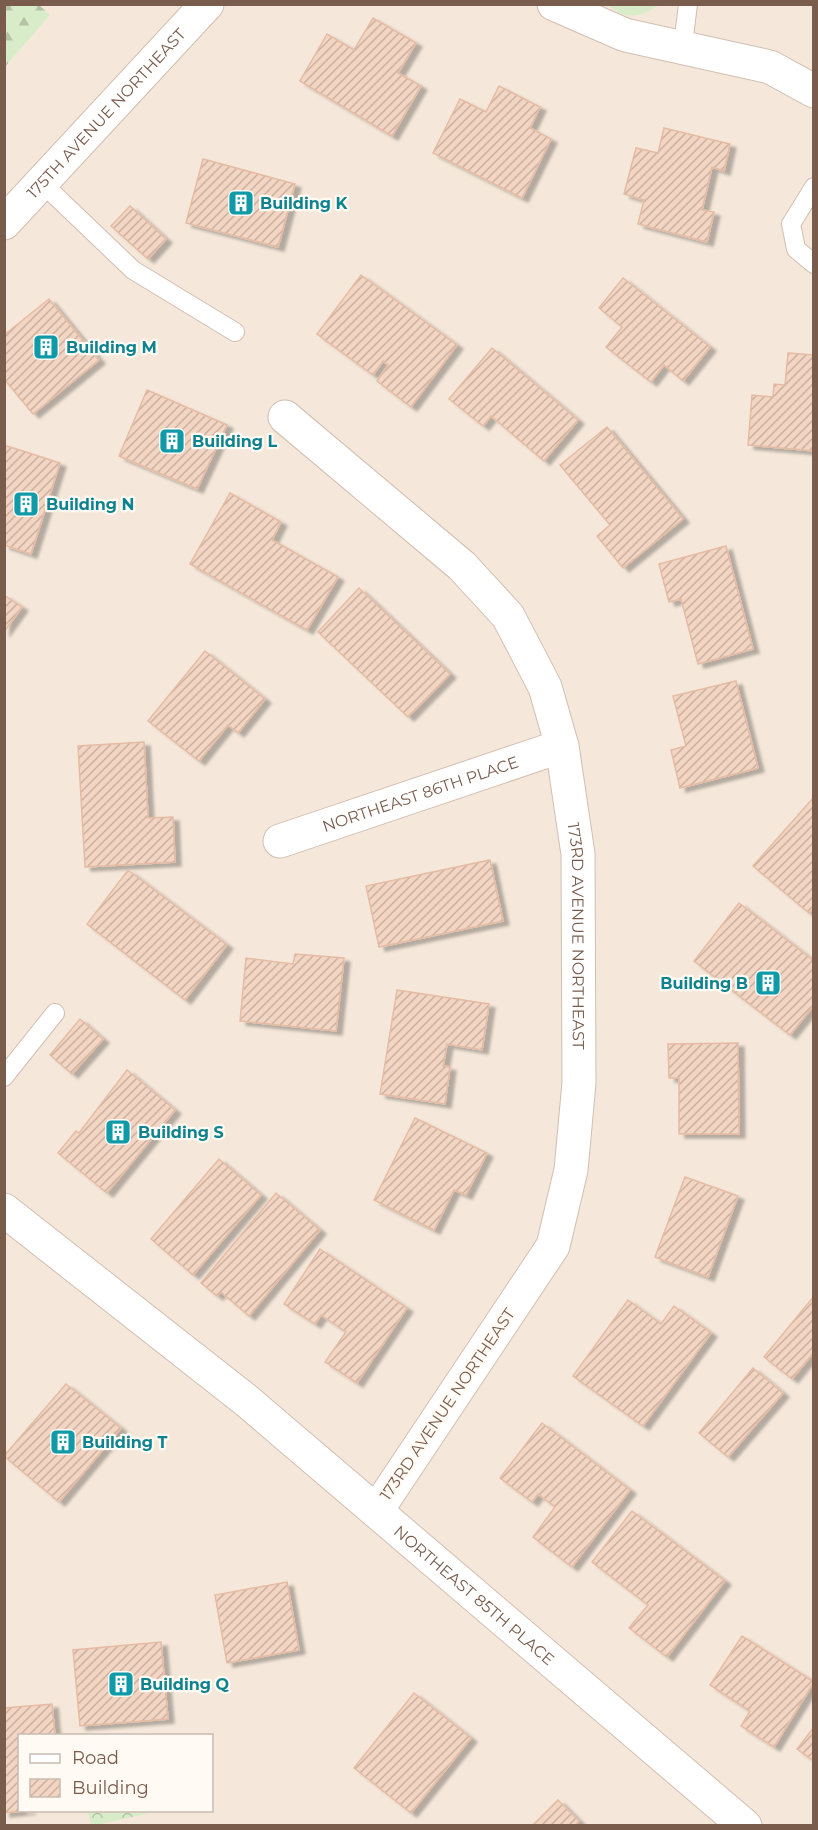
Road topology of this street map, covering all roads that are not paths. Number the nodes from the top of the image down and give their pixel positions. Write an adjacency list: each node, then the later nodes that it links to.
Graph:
1 (207, 4): 6 (street, 175TH AVENUE NORTHEAST)
2 (688, 4): 4 (lane)
3 (566, 7): 4 (street)
4 (683, 45): 5 (street)
5 (813, 91)
6 (42, 183): 8 (street, 175TH AVENUE NORTHEAST); 10 (lane)
7 (813, 187): 9 (lane)
8 (4, 223)
9 (813, 264)
10 (235, 332)
11 (285, 417): 12 (street, 173RD AVENUE NORTHEAST)
12 (562, 746): 13 (street, NORTHEAST 86TH PLACE); 17 (street, 173RD AVENUE NORTHEAST)
13 (280, 841)
14 (55, 1013): 15 (lane)
15 (4, 1077)
16 (4, 1210): 17 (street, NORTHEAST 85TH PLACE)
17 (377, 1510): 18 (street, NORTHEAST 85TH PLACE)
18 (745, 1826)

